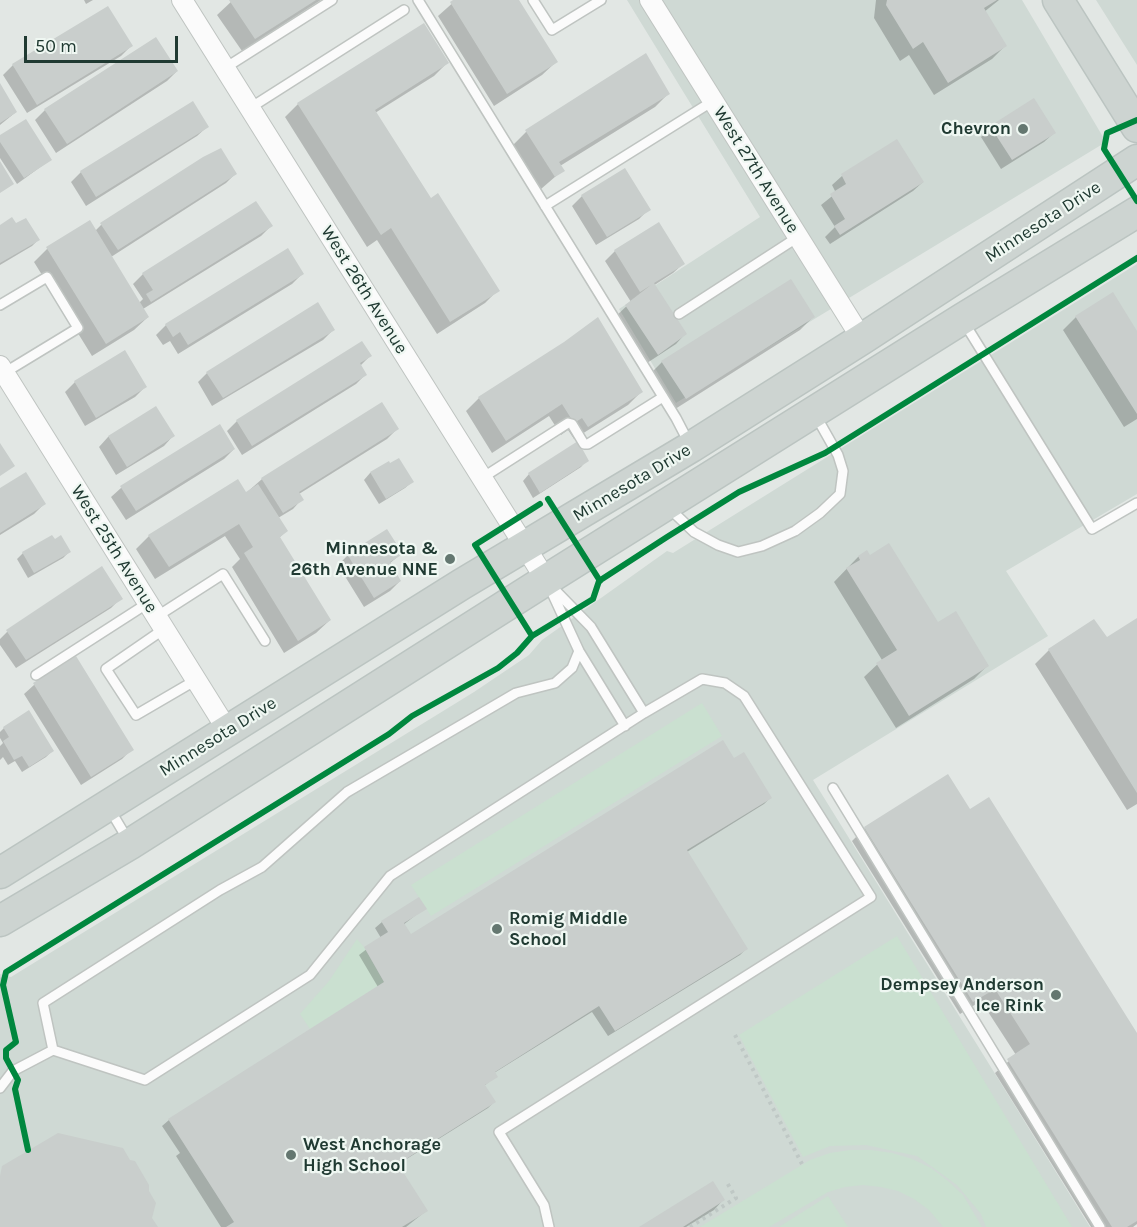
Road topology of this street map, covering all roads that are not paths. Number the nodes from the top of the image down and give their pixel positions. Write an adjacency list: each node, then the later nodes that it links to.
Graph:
1 (182, 0): 9 (street, West 26th Avenue)
2 (332, 0): 9 (lane)
3 (418, 0): 14 (lane)
4 (533, 0): 5 (lane)
5 (601, 0)
6 (650, 0): 10 (street, West 27th Avenue)
7 (1058, 0): 12 (main road)
8 (404, 10): 11 (lane)
9 (225, 68): 11 (street, West 26th Avenue)
10 (713, 101): 14 (lane); 16 (street, West 27th Avenue)
11 (250, 108): 25 (street, West 26th Avenue)
12 (1137, 127)
13 (1137, 160): 20 (main road, Minnesota Drive)
14 (545, 206): 22 (lane)
15 (1137, 212): 19 (main road, Minnesota Drive)
16 (798, 237): 18 (lane); 20 (street, West 27th Avenue)
17 (0, 305): 21 (lane)
18 (679, 314)
19 (962, 319): 23 (main road, Minnesota Drive); 26 (lane)
20 (862, 339): 24 (main road, Minnesota Drive)
21 (2, 370): 30 (street, West 25th Avenue)
22 (663, 397): 24 (lane); 25 (lane)
23 (814, 412): 27 (main road, Minnesota Drive); 27 (lane)
24 (691, 447): 28 (main road, Minnesota Drive)
25 (482, 478): 28 (street, West 26th Avenue)
26 (1137, 503)
27 (665, 505): 29 (main road, Minnesota Drive)
28 (525, 547): 29 (street, West 26th Avenue); 37 (main road, Minnesota Drive)
29 (546, 580): 32 (lane); 35 (lane); 40 (main road, Minnesota Drive)
30 (156, 616): 31 (lane); 33 (lane); 34 (street, West 25th Avenue); 34 (lane)
31 (265, 641)
32 (579, 651): 36 (lane); 43 (lane)
33 (36, 675)
34 (196, 680): 37 (street, West 25th Avenue)
35 (644, 713): 36 (lane); 45 (lane)
36 (625, 726): 43 (lane)
37 (228, 731): 39 (main road, Minnesota Drive)
38 (833, 788): 46 (lane)
39 (107, 806): 40 (lane); 41 (main road, Minnesota Drive)
40 (130, 844): 42 (main road, Minnesota Drive)
41 (0, 873)
42 (0, 921)
43 (53, 1050): 44 (lane)
44 (0, 1088)
45 (549, 1227)
46 (1100, 1227)

